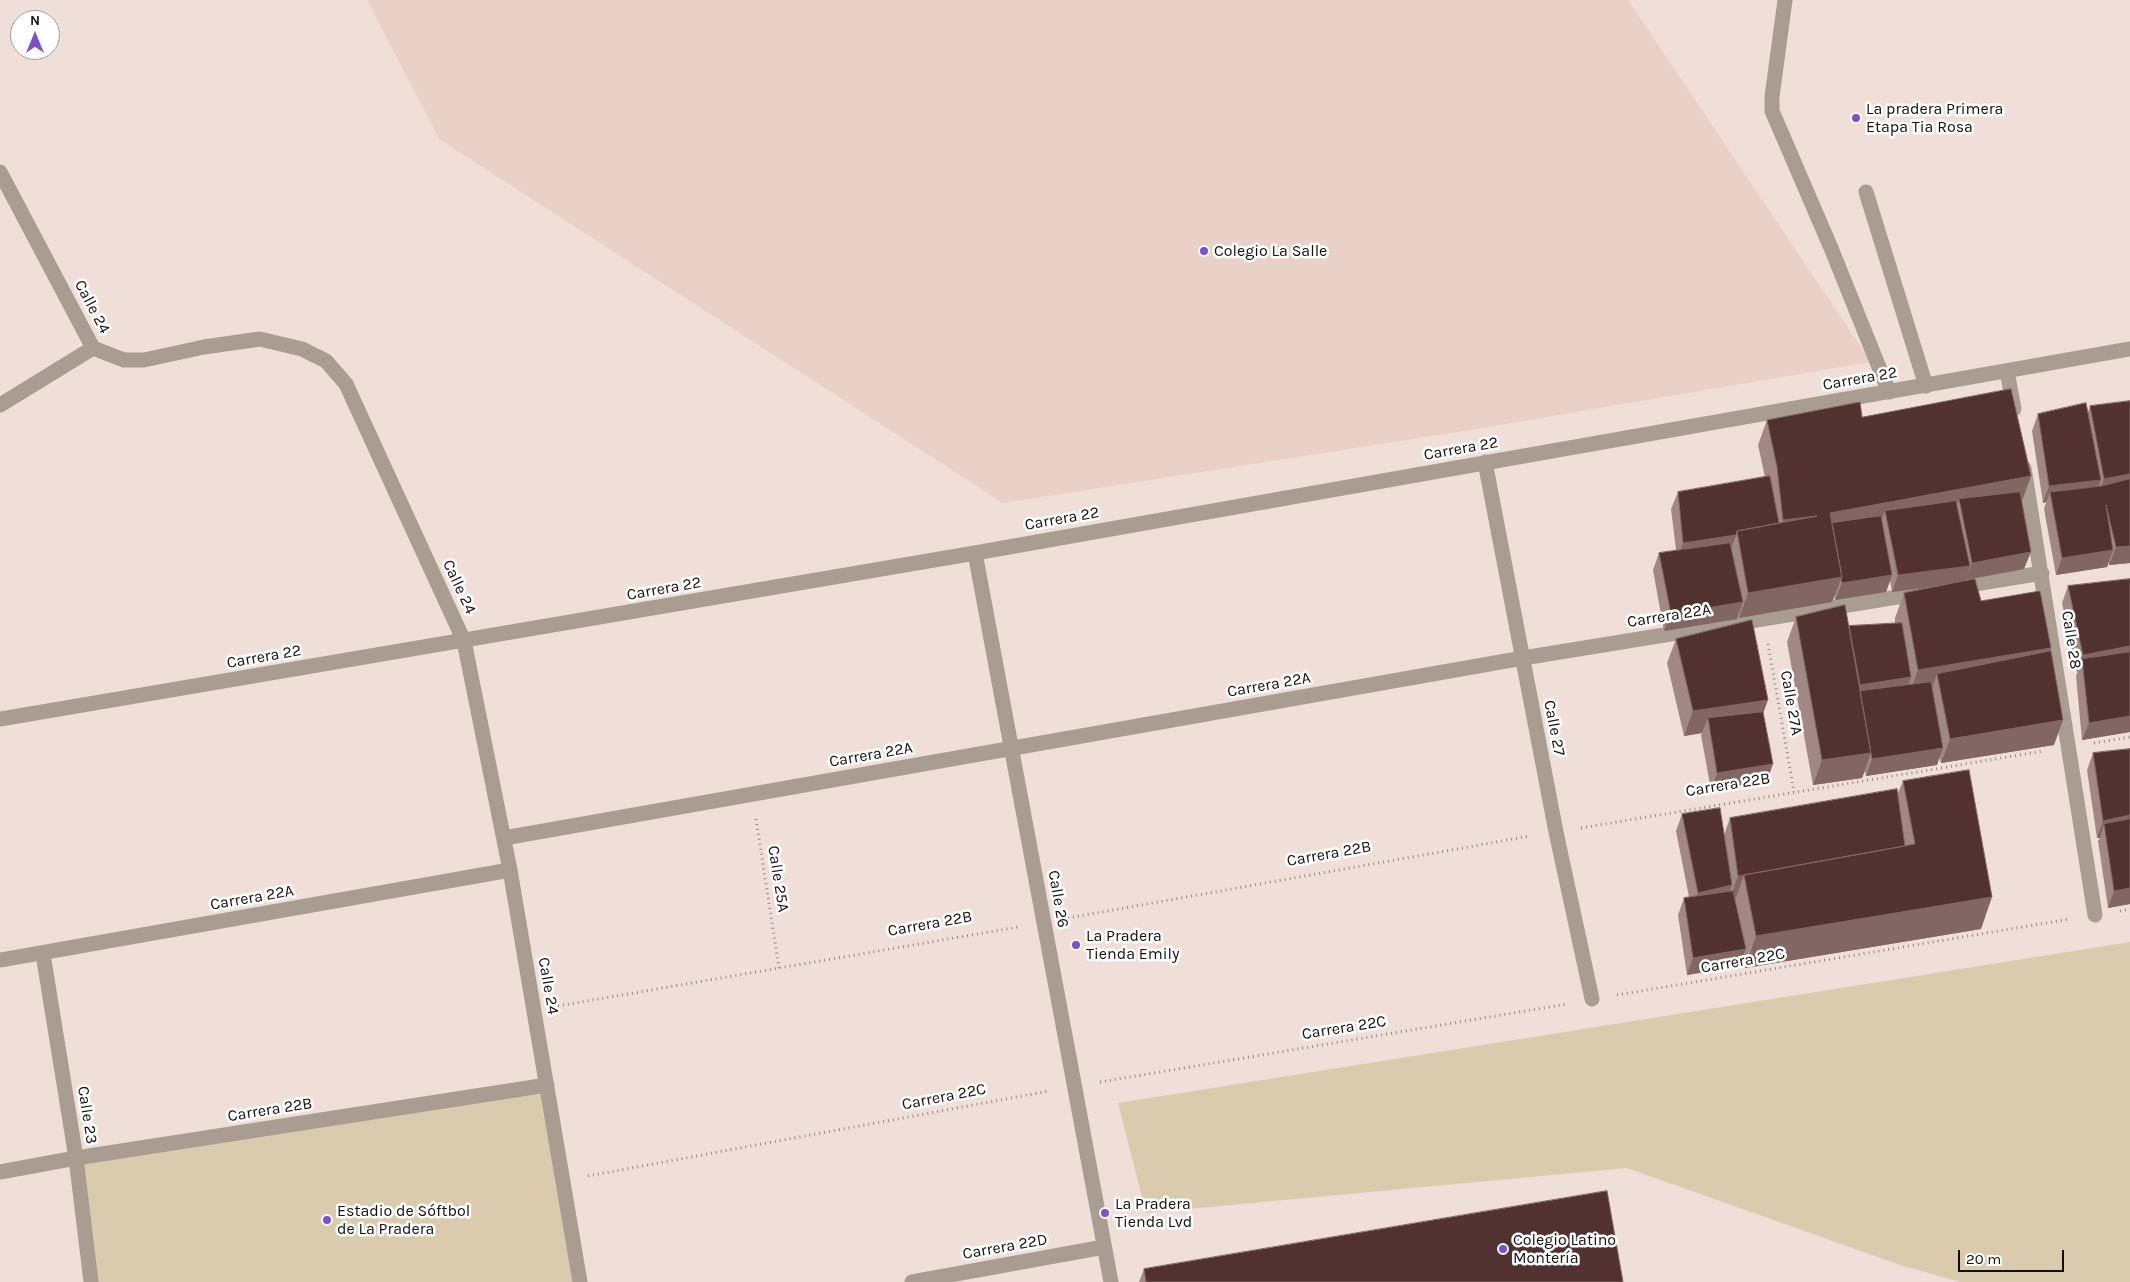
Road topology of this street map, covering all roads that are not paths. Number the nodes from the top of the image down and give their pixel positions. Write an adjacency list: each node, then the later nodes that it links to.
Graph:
1 (1785, 0): 8 (street)
2 (0, 172): 4 (street, Calle 24)
3 (1866, 192): 7 (street)
4 (93, 348): 9 (street); 15 (street, Calle 24)
5 (2130, 349): 6 (street, Carrera 22)
6 (2007, 371): 7 (street, Carrera 22); 10 (street)
7 (1926, 386): 8 (street, Carrera 22)
8 (1889, 392): 12 (street, Carrera 22)
9 (0, 405)
10 (2017, 429)
11 (2022, 457): 14 (street, Calle 28)
12 (1485, 462): 13 (street, Carrera 22); 16 (street, Calle 27)
13 (975, 553): 15 (street, Carrera 22); 18 (street, Calle 26)
14 (2042, 573): 16 (street, Carrera 22A); 21 (street, Calle 28)
15 (464, 641): 17 (street, Carrera 22); 19 (street, Calle 24)
16 (1523, 658): 18 (street, Carrera 22A); 24 (street, Calle 27)
17 (0, 719)
18 (1012, 748): 19 (street, Carrera 22A); 28 (street, Calle 26)
19 (504, 838): 20 (street, Calle 24)
20 (510, 870): 22 (street, Carrera 22A); 25 (street, Calle 24)
21 (2095, 915)
22 (43, 954): 23 (street, Carrera 22A); 26 (street, Calle 23)
23 (0, 960)
24 (1592, 1000)
25 (547, 1085): 26 (street, Carrera 22B); 30 (street, Calle 24)
26 (76, 1158): 27 (street, Carrera 22B); 29 (street, Calle 23)
27 (0, 1172)
28 (1104, 1247): 31 (street, Carrera 22D); 32 (street, Calle 26)
29 (92, 1282)
30 (580, 1282)
31 (912, 1282)
32 (1111, 1282)

